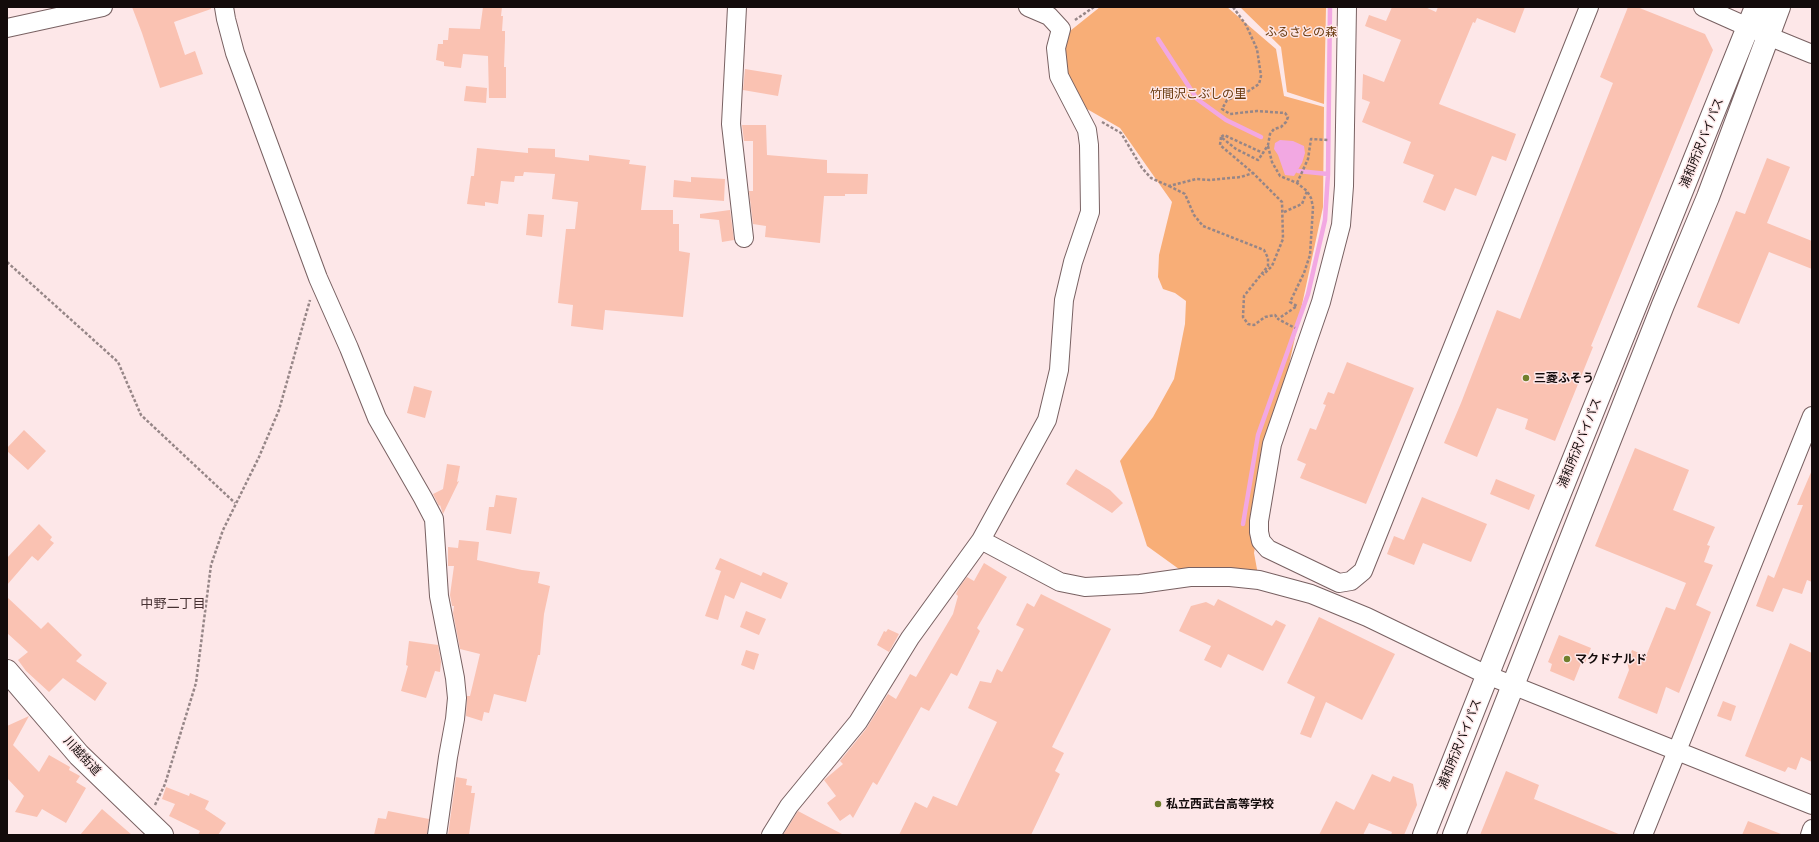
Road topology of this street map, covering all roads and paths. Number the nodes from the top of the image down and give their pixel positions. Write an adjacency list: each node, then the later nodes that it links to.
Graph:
1 (103, 7): 12 (street)
2 (224, 7): 29 (street)
3 (737, 7): 27 (street)
4 (1028, 7): 14 (street)
5 (1094, 7): 14 (path)
6 (1233, 7): 20 (path)
7 (1347, 7): 8 (street)
8 (1589, 7)
9 (1703, 7): 13 (street)
10 (1756, 7): 13 (highway, 浦和所沢バイパス)
11 (1779, 7): 15 (highway, 浦和所沢バイパス)
12 (7, 28)
13 (1748, 28): 15 (street); 37 (highway, 浦和所沢バイパス)
14 (1061, 29): 17 (street)
15 (1768, 36): 16 (street); 38 (highway, 浦和所沢バイパス)
16 (1812, 54)
17 (1079, 112): 24 (path); 35 (street)
18 (1221, 137): 21 (path); 21 (path); 22 (path)
19 (1331, 140): 23 (path)
20 (1268, 145): 21 (path); 23 (path)
21 (1263, 153)
22 (1253, 173): 24 (path); 26 (path)
23 (1297, 183): 25 (path)
24 (1169, 186): 30 (path)
25 (1307, 191): 26 (path); 31 (path)
26 (1284, 212): 30 (path)
27 (744, 238)
28 (7, 262): 34 (path)
29 (318, 278): 34 (path); 43 (street)
30 (1259, 279): 31 (path)
31 (1278, 320): 32 (path)
32 (1298, 329)
33 (1812, 416): 39 (street)
34 (235, 503): 41 (path)
35 (981, 540): 37 (street); 44 (street)
36 (7, 671): 41 (highway, 川越街道)
37 (1487, 675): 38 (street); 45 (highway, 浦和所沢バイパス)
38 (1513, 686): 39 (street); 46 (highway, 浦和所沢バイパス)
39 (1678, 750): 40 (street); 47 (street)
40 (1812, 805)
41 (155, 828)
42 (1812, 829): 48 (street)
43 (437, 835)
44 (771, 835)
45 (1424, 835)
46 (1454, 835)
47 (1644, 835)
48 (1810, 835)

